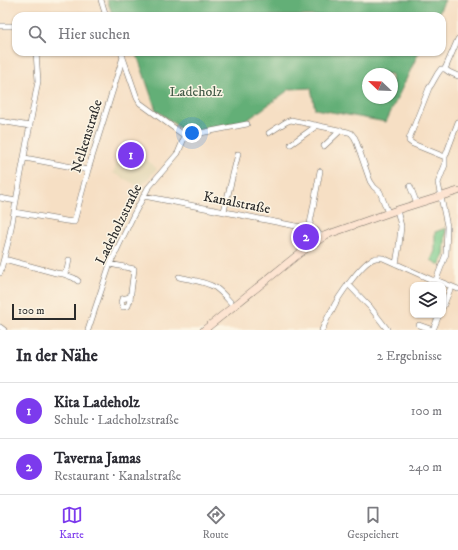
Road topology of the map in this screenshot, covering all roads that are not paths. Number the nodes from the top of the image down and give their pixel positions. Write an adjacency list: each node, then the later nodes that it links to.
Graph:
1 (101, 0): 2 (street)
2 (105, 12)
3 (0, 26): 4 (street)
4 (12, 26)
5 (458, 39): 9 (street)
6 (36, 56): 15 (street)
7 (122, 56): 18 (street)
8 (122, 56): 24 (street, Nelkenstraße)
9 (445, 69): 10 (street); 22 (street)
10 (458, 76)
11 (0, 121): 15 (street)
12 (458, 122): 22 (street)
13 (247, 124): 18 (street)
14 (316, 124): 16 (street); 17 (street); 19 (street)
15 (30, 126): 23 (street)
16 (341, 130): 20 (street); 36 (street)
17 (269, 134)
18 (185, 136): 28 (street, Ladeholzstraße)
19 (291, 144)
20 (324, 146)
21 (238, 154): 35 (street)
22 (445, 157): 29 (street)
23 (24, 158): 24 (street); 31 (street)
24 (88, 170): 34 (street, Nelkenstraße)
25 (320, 171): 37 (street)
26 (410, 186): 32 (street)
27 (458, 192): 29 (main road)
28 (144, 196): 35 (street, Kanalstraße); 41 (street, Ladeholzstraße)
29 (441, 197): 32 (main road); 46 (street)
30 (0, 198): 31 (street)
31 (16, 201): 34 (street)
32 (417, 204): 33 (main road)
33 (398, 210): 36 (main road); 42 (street)
34 (14, 212): 39 (street)
35 (224, 212): 37 (street, Kanalstraße)
36 (388, 214): 38 (main road)
37 (309, 229): 38 (street, Kanalstraße)
38 (322, 238): 53 (main road)
39 (4, 259): 43 (street); 44 (street)
40 (69, 260): 44 (street)
41 (110, 264): 51 (street); 58 (street, Ladeholzstraße)
42 (396, 264): 46 (street); 48 (street)
43 (0, 273)
44 (63, 274): 47 (street)
45 (179, 277): 53 (street)
46 (436, 280): 49 (street)
47 (78, 281)
48 (348, 284): 60 (street); 61 (street)
49 (451, 286): 50 (street); 52 (street)
50 (458, 289)
51 (130, 298)
52 (446, 298)
53 (234, 306): 59 (main road)
54 (439, 318): 55 (street)
55 (419, 325)
56 (0, 327): 57 (street)
57 (4, 330)
58 (88, 330)
59 (204, 330)
60 (322, 330)
61 (386, 330)

